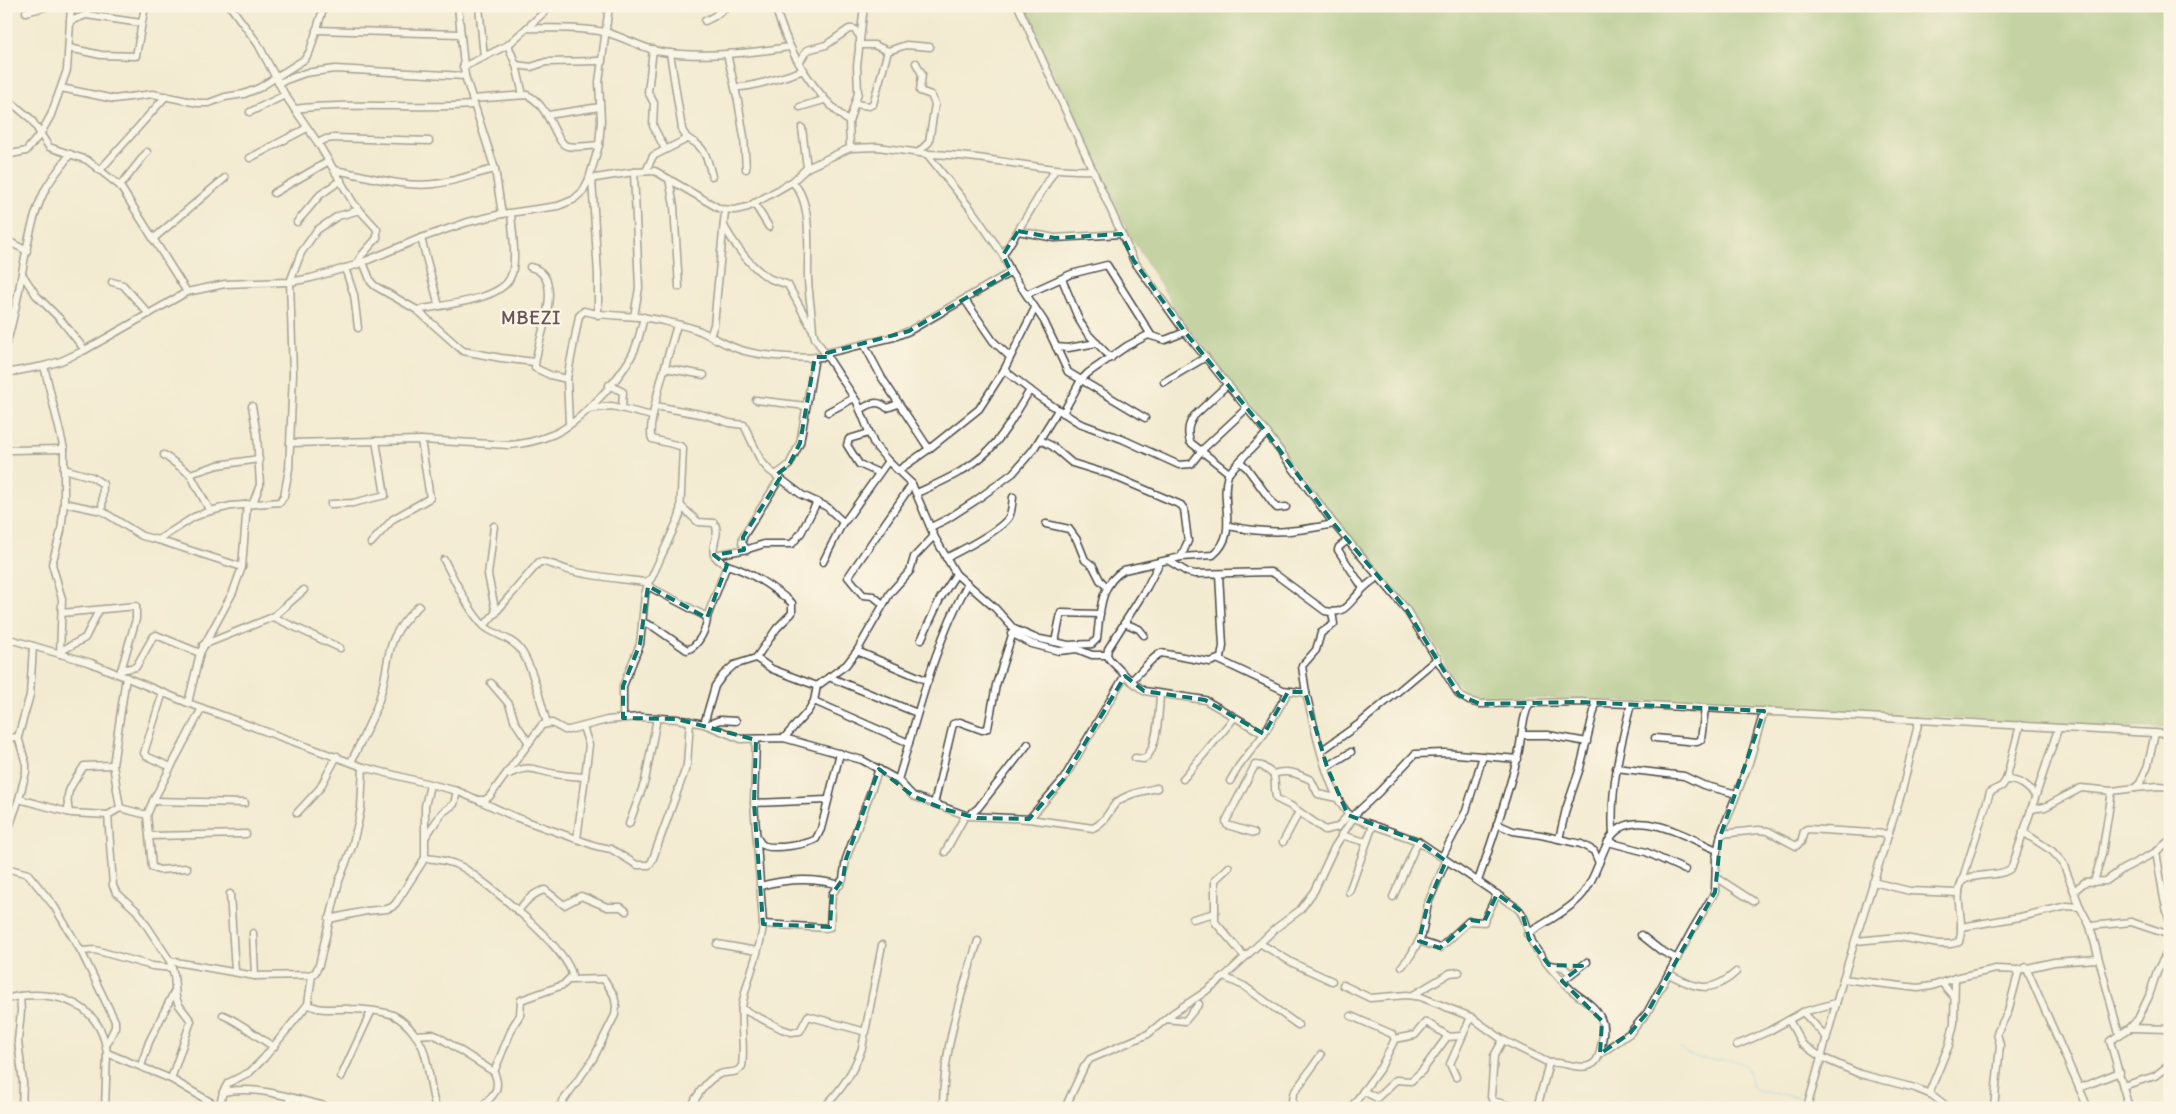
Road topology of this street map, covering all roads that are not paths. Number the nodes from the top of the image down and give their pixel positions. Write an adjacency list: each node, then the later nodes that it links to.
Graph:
1 (49, 6): 15 (street)
2 (71, 6): 17 (street)
3 (145, 6): 19 (street)
4 (230, 6): 42 (street)
5 (324, 6): 21 (street)
6 (458, 6): 23 (street)
7 (480, 6): 34 (street)
8 (540, 6): 16 (street)
9 (551, 6): 16 (street)
10 (609, 6): 22 (street)
11 (728, 6): 18 (street)
12 (775, 6): 27 (street)
13 (864, 6): 24 (street)
14 (1018, 6): 80 (street)
15 (26, 12)
16 (542, 14): 20 (street)
17 (70, 21): 19 (street); 29 (street)
18 (704, 21)
19 (141, 24): 29 (street)
20 (527, 28): 22 (street); 25 (street)
21 (316, 30): 23 (street); 42 (street)
22 (606, 32): 30 (street); 35 (street)
23 (460, 34): 39 (street)
24 (860, 36): 26 (street); 36 (street)
25 (508, 45): 34 (street); 38 (street)
26 (859, 45): 31 (street); 51 (street)
27 (789, 47): 33 (street); 36 (street)
28 (930, 47): 31 (street)
29 (69, 48): 44 (street)
30 (653, 50): 32 (street); 66 (street)
31 (888, 51): 51 (street)
32 (670, 53): 33 (street); 61 (street)
33 (726, 54): 43 (street)
34 (484, 57): 39 (street)
35 (602, 61): 38 (street); 53 (street)
36 (799, 63): 40 (street)
37 (916, 63): 68 (street)
38 (516, 65): 45 (street)
39 (463, 67): 41 (street)
40 (804, 70): 43 (street); 49 (street)
41 (465, 76): 42 (street); 50 (street)
42 (277, 80): 46 (street); 47 (street)
43 (735, 87): 76 (street)
44 (61, 88): 46 (street); 60 (street)
45 (522, 95): 50 (street); 56 (street)
46 (166, 96): 75 (street)
47 (284, 96): 54 (street); 55 (street)
48 (6, 98): 60 (street)
49 (824, 100): 52 (street); 57 (street)
50 (473, 102): 54 (street); 78 (street)
51 (856, 104): 57 (street)
52 (800, 107)
53 (600, 108): 56 (street); 64 (street)
54 (294, 109): 58 (street)
55 (250, 112)
56 (548, 115): 64 (street)
57 (849, 122): 65 (street)
58 (307, 128): 63 (street); 72 (street)
59 (802, 128): 74 (street)
60 (40, 133): 69 (street); 71 (street)
61 (688, 139): 66 (street); 83 (street)
62 (430, 141): 63 (street)
63 (318, 143): 73 (street)
64 (599, 145): 85 (street)
65 (850, 148): 68 (street); 74 (street)
66 (665, 149): 81 (street)
67 (147, 152): 89 (street)
68 (919, 152): 70 (street)
69 (70, 154): 75 (street); 104 (street)
70 (927, 154): 79 (street); 105 (street)
71 (6, 155)
72 (250, 158)
73 (329, 161): 77 (street); 90 (street)
74 (807, 168): 88 (street)
75 (101, 169): 89 (street)
76 (746, 169)
77 (334, 170): 78 (street); 87 (street)
78 (495, 170): 95 (street)
79 (1056, 170): 80 (street); 99 (street)
80 (1093, 170): 100 (street)
81 (646, 171): 82 (street); 86 (street)
82 (634, 172): 85 (street); 124 (street)
83 (712, 176)
84 (225, 178): 102 (street)
85 (591, 179): 94 (street); 123 (street)
86 (669, 179): 93 (street); 115 (street)
87 (341, 180): 92 (street); 96 (street)
88 (792, 182): 91 (street); 128 (street)
89 (120, 186): 102 (street)
90 (274, 193)
91 (754, 203): 93 (street); 98 (street)
92 (360, 210): 107 (street); 114 (street)
93 (725, 210): 97 (street)
94 (511, 213): 95 (street); 119 (street)
95 (502, 214): 101 (street)
96 (297, 222)
97 (724, 226): 128 (street); 131 (street)
98 (768, 227)
99 (1018, 231): 100 (street); 105 (street)
100 (1121, 234): 129 (street)
101 (421, 238): 106 (street); 119 (street)
102 (153, 239): 116 (street)
103 (6, 240): 104 (street)
104 (27, 251): 111 (street)
105 (1003, 255): 110 (street)
106 (364, 262): 107 (street); 121 (street)
107 (356, 265): 109 (street)
108 (530, 267): 142 (street)
109 (344, 268): 114 (street); 127 (street)
110 (1011, 272): 117 (street); 118 (street)
111 (22, 274): 132 (street); 136 (street)
112 (1062, 279): 117 (street); 130 (street); 134 (street)
113 (112, 282): 122 (street)
114 (290, 282): 116 (street); 174 (street)
115 (679, 287)
116 (187, 292): 122 (street)
117 (1027, 294): 120 (street)
118 (965, 300): 133 (street); 138 (street)
119 (438, 306): 121 (street)
120 (1035, 308): 135 (street); 138 (street)
121 (417, 310): 142 (street)
122 (149, 314): 136 (street)
123 (598, 315): 124 (street); 148 (street)
124 (634, 316): 125 (street)
125 (644, 317): 126 (street); 152 (street)
126 (677, 325): 131 (street); 144 (street)
127 (358, 328)
128 (813, 331): 137 (street)
129 (1185, 332): 130 (street); 139 (street)
130 (1151, 335): 141 (street)
131 (710, 336): 140 (street)
132 (6, 344)
133 (864, 344): 137 (street); 156 (street)
134 (1097, 344): 135 (street); 141 (street)
135 (1056, 346): 149 (street)
136 (86, 350): 143 (street)
137 (828, 355): 140 (street); 154 (street)
138 (1009, 356): 145 (street)
139 (1206, 357): 150 (street); 151 (street)
140 (816, 358): 159 (street)
141 (1111, 358): 149 (street)
142 (535, 362): 148 (street)
143 (44, 366): 146 (street); 175 (street)
144 (666, 368): 147 (street); 158 (street)
145 (1004, 370): 153 (street); 176 (street)
146 (6, 372)
147 (704, 375)
148 (567, 379): 168 (street)
149 (1081, 380): 164 (street); 167 (street)
150 (1164, 382)
151 (1228, 384): 161 (street); 178 (street)
152 (610, 385): 160 (street); 162 (street)
153 (1030, 390): 164 (street); 190 (street)
154 (854, 398): 163 (street); 165 (street)
155 (756, 400): 159 (street)
156 (898, 404): 163 (street); 176 (street)
157 (252, 406): 180 (street)
158 (655, 406): 166 (street); 188 (street)
159 (806, 406): 188 (street)
160 (622, 408): 162 (street); 166 (street)
161 (1247, 408): 170 (street); 178 (street)
162 (588, 409): 168 (street)
163 (860, 410): 169 (street)
164 (1060, 411): 172 (street); 178 (street)
165 (828, 412)
166 (652, 416): 196 (street)
167 (1145, 418)
168 (569, 423): 171 (street)
169 (869, 433): 181 (street); 185 (street)
170 (1267, 433): 182 (street); 202 (street)
171 (421, 440): 173 (street); 209 (street)
172 (1040, 440): 205 (street); 212 (street)
173 (376, 441): 174 (street); 195 (street)
174 (290, 443): 194 (street)
175 (64, 449): 177 (street); 183 (street)
176 (929, 449): 184 (street)
177 (11, 450)
178 (1202, 450): 186 (street)
179 (164, 454): 187 (street)
180 (259, 458): 187 (street); 194 (street)
181 (888, 461): 184 (street); 185 (street)
182 (1240, 462): 186 (street); 197 (street)
183 (64, 469): 193 (street); 198 (street)
184 (899, 470): 189 (street)
185 (879, 473): 200 (street)
186 (1229, 473): 204 (street)
187 (190, 474): 199 (street)
188 (778, 477): 192 (street); 210 (street)
189 (912, 484): 190 (street); 228 (street)
190 (917, 494): 205 (street)
191 (1013, 497): 213 (street)
192 (817, 502): 200 (street); 210 (street)
193 (64, 503): 198 (street); 232 (street)
194 (250, 504): 199 (street); 219 (street)
195 (331, 504)
196 (682, 507): 211 (street); 223 (street)
197 (1286, 507)
198 (102, 511): 207 (street)
199 (210, 511): 207 (street)
200 (843, 522): 216 (street)
201 (1046, 524): 225 (street)
202 (1334, 524): 204 (street); 208 (street)
203 (494, 526): 233 (street)
204 (1229, 526): 212 (street)
205 (931, 527): 206 (street)
206 (934, 536): 213 (street); 228 (street)
207 (158, 540): 219 (street)
208 (1348, 540): 222 (street); 226 (street)
209 (371, 543)
210 (747, 550): 211 (street)
211 (714, 555): 218 (street)
212 (1181, 557): 215 (street)
213 (946, 558): 220 (street)
214 (444, 560): 239 (street)
215 (1169, 561): 217 (street); 221 (street)
216 (822, 562)
217 (1160, 562): 225 (street); 238 (street)
218 (727, 565): 236 (street); 252 (street)
219 (242, 567): 245 (street)
220 (956, 574): 224 (street); 243 (street)
221 (1219, 574): 231 (street); 254 (street)
222 (1378, 577): 226 (street); 253 (street)
223 (648, 584): 233 (street); 236 (street); 237 (street)
224 (967, 585): 240 (street); 258 (street)
225 (1106, 586): 234 (street)
226 (1363, 588): 231 (street)
227 (304, 590): 235 (street)
228 (883, 604): 248 (street)
229 (419, 606): 306 (street)
230 (99, 610): 232 (street); 249 (street); 255 (street)
231 (1332, 612): 264 (street)
232 (62, 613): 249 (street)
233 (496, 613): 239 (street)
234 (1100, 614): 244 (street); 244 (street)
235 (274, 616): 245 (street); 247 (street)
236 (707, 617): 237 (street)
237 (642, 622): 275 (street)
238 (1124, 623): 241 (street); 251 (street)
239 (484, 626): 281 (street)
240 (1012, 631): 244 (street); 251 (street); 335 (street)
241 (1144, 635)
242 (6, 638): 246 (street)
243 (921, 640)
244 (1055, 642)
245 (203, 645): 250 (street)
246 (32, 646): 249 (street); 290 (street)
247 (340, 648)
248 (857, 650): 257 (street); 258 (street)
249 (60, 653): 255 (street)
250 (200, 653): 255 (street); 267 (street)
251 (1107, 655): 256 (street)
252 (756, 658): 261 (street); 282 (street)
253 (1438, 658): 268 (street); 299 (street)
254 (1219, 660): 259 (street); 263 (street)
255 (122, 674): 262 (street); 307 (street)
256 (1125, 675): 259 (street); 345 (street)
257 (829, 677): 261 (street); 274 (street)
258 (928, 681): 274 (street)
259 (1131, 681): 265 (street)
260 (491, 682): 296 (street)
261 (817, 686): 266 (street)
262 (163, 692): 267 (street); 308 (street)
263 (1288, 692): 264 (street); 287 (street)
264 (1306, 693): 299 (street)
265 (1160, 694): 277 (street); 304 (street)
266 (814, 701): 292 (street); 297 (street)
267 (188, 703): 271 (street)
268 (1530, 703): 269 (street); 289 (street)
269 (1596, 703): 270 (street); 295 (street)
270 (1631, 704): 272 (street); 311 (street)
271 (202, 708): 302 (street); 308 (street)
272 (1705, 708): 273 (street); 293 (street)
273 (1764, 711): 278 (street); 326 (street)
274 (917, 712): 297 (street)
275 (623, 718): 276 (street); 284 (street)
276 (657, 718): 279 (street); 346 (street)
277 (1234, 718): 287 (street); 316 (street)
278 (1919, 720): 283 (street); 354 (street)
279 (690, 721): 282 (street); 360 (street)
280 (736, 721): 282 (street)
281 (547, 723): 284 (street); 296 (street)
282 (705, 724): 294 (street)
283 (2020, 725): 285 (street); 318 (street)
284 (583, 727): 315 (street)
285 (2058, 729): 286 (street); 327 (street)
286 (2155, 733): 288 (street); 323 (street)
287 (1264, 734): 319 (street)
288 (2170, 734)
289 (1523, 735): 295 (street); 305 (street)
290 (18, 737): 291 (street); 329 (street)
291 (6, 738)
292 (784, 738): 294 (street); 301 (street)
293 (1655, 738)
294 (756, 740): 334 (street)
295 (1587, 742): 361 (street)
296 (529, 743): 314 (street)
297 (910, 743): 317 (street)
298 (1028, 744): 343 (street)
299 (1321, 751): 310 (street)
300 (1351, 752): 310 (street)
301 (840, 753): 312 (street); 331 (street)
302 (337, 756): 306 (street); 340 (street)
303 (1484, 756): 305 (street); 344 (street); 371 (street)
304 (1134, 758)
305 (1518, 759): 347 (street)
306 (350, 762): 309 (street)
307 (113, 765): 336 (street); 338 (street)
308 (171, 767): 332 (street)
309 (363, 767): 320 (street); 395 (street)
310 (1327, 767): 328 (street)
311 (1616, 768): 326 (street); 352 (street)
312 (879, 769): 317 (street); 382 (street)
313 (1273, 774): 328 (street); 339 (street); 350 (street)
314 (507, 775): 315 (street); 330 (street)
315 (585, 777): 360 (street)
316 (1183, 779)
317 (898, 780): 335 (street)
318 (2006, 780): 327 (street); 378 (street)
319 (1230, 781)
320 (430, 786): 324 (street); 359 (street)
321 (2170, 787): 323 (street)
322 (1157, 788): 345 (street)
323 (2135, 788): 325 (street)
324 (457, 791): 330 (street); 359 (street)
325 (2112, 791): 337 (street); 381 (street)
326 (1737, 794): 353 (street)
327 (2035, 795): 337 (street)
328 (1337, 798): 344 (street)
329 (19, 799): 338 (street); 356 (street)
330 (478, 800): 360 (street)
331 (827, 800): 334 (street); 358 (street)
332 (152, 801): 333 (street); 342 (street)
333 (244, 803)
334 (754, 803): 358 (street)
335 (934, 804): 343 (street)
336 (120, 808): 341 (street); 342 (street)
337 (2031, 809): 349 (street)
338 (69, 812): 341 (street)
339 (1299, 812): 344 (street); 364 (street)
340 (297, 813)
341 (108, 815): 418 (street)
342 (147, 815): 357 (street)
343 (967, 816): 345 (street); 368 (street)
344 (1351, 817): 348 (street); 355 (street)
345 (1029, 819)
346 (628, 824)
347 (1497, 824): 361 (street); 379 (street)
348 (1373, 825): 362 (street); 365 (street)
349 (2023, 832): 378 (street); 384 (street)
350 (1254, 833)
351 (246, 834): 357 (street)
352 (1613, 834): 366 (street); 367 (street)
353 (1721, 834): 354 (street); 367 (street)
354 (1888, 834): 380 (street)
355 (1341, 835): 365 (street); 409 (street)
356 (6, 836)
357 (150, 836): 375 (street)
358 (757, 836): 383 (street)
359 (425, 838): 370 (street)
360 (577, 839)
361 (1559, 839): 372 (street)
362 (1418, 840): 371 (street); 389 (street)
363 (2170, 840): 369 (street)
364 (1283, 842)
365 (1366, 842): 385 (street)
366 (1608, 842): 372 (street); 376 (street)
367 (1717, 850): 377 (street)
368 (945, 852)
369 (2156, 852): 381 (street); 398 (street)
370 (425, 858): 392 (street); 395 (street)
371 (1444, 859): 379 (street); 405 (street)
372 (1599, 863): 402 (street)
373 (1229, 867): 394 (street)
374 (6, 868): 413 (street)
375 (187, 868)
376 (1685, 870)
377 (1716, 877): 390 (street); 415 (street)
378 (1962, 881): 386 (street)
379 (1478, 882): 388 (street)
380 (1873, 882): 386 (street); 406 (street)
381 (2094, 882): 384 (street)
382 (840, 885): 383 (street); 397 (street)
383 (760, 886): 397 (street)
384 (2074, 890): 391 (street)
385 (1349, 892)
386 (1958, 893): 400 (street)
387 (230, 894): 423 (street)
388 (1497, 894): 402 (street); 405 (street)
389 (1393, 897)
390 (1753, 901)
391 (2080, 907): 399 (street); 400 (street)
392 (518, 911): 393 (street); 433 (street)
393 (626, 911)
394 (1215, 913): 396 (street); 414 (street)
395 (329, 919): 428 (street)
396 (1193, 919)
397 (763, 924): 412 (street)
398 (2170, 924)
399 (2090, 926): 404 (street); 416 (street)
400 (1961, 927): 406 (street)
401 (253, 933): 429 (street)
402 (1527, 934): 419 (street)
403 (1641, 935): 415 (street)
404 (2170, 935)
405 (1419, 941): 420 (street)
406 (1856, 941): 432 (street)
407 (978, 942): 497 (street)
408 (717, 944): 412 (street)
409 (1261, 944): 414 (street); 434 (street)
410 (882, 945): 457 (street)
411 (2170, 947): 455 (street)
412 (757, 950): 446 (street)
413 (81, 951): 418 (street); 466 (street)
414 (1244, 957): 430 (street)
415 (1677, 959): 427 (street)
416 (2098, 959): 421 (street); 458 (street)
417 (1587, 962): 426 (street)
418 (171, 964): 423 (street); 438 (street)
419 (1549, 965): 426 (street); 435 (street)
420 (1402, 966)
421 (2026, 967): 422 (street); 481 (street)
422 (2019, 970): 431 (street); 505 (street)
423 (234, 971): 429 (street)
424 (1459, 972): 439 (street)
425 (1736, 972): 427 (street)
426 (1571, 974): 435 (street)
427 (1669, 974): 469 (street)
428 (312, 975): 429 (street); 444 (street)
429 (255, 976)
430 (1224, 977): 452 (street); 454 (street)
431 (1955, 978): 436 (street); 442 (street)
432 (1843, 979): 436 (street); 443 (street)
433 (570, 980): 475 (street); 494 (street)
434 (1332, 981)
435 (1562, 981): 469 (street)
436 (1942, 983): 442 (street)
437 (1343, 985): 439 (street)
438 (175, 990): 474 (street); 479 (street)
439 (1413, 995): 451 (street)
440 (20, 996): 441 (street); 466 (street); 489 (street)
441 (7, 997)
442 (1954, 997): 484 (street)
443 (1836, 1003): 448 (street); 462 (street)
444 (308, 1004): 447 (street); 467 (street)
445 (1199, 1004): 452 (street)
446 (742, 1008): 457 (street); 495 (street)
447 (371, 1012): 459 (street); 477 (street)
448 (1804, 1012): 453 (street); 462 (street)
449 (223, 1015): 467 (street)
450 (1351, 1016): 463 (street)
451 (1471, 1018): 461 (street); 464 (street)
452 (1166, 1019): 498 (street)
453 (1789, 1020): 465 (street); 471 (street)
454 (1298, 1025)
455 (2130, 1028): 456 (street); 458 (street)
456 (2170, 1029)
457 (866, 1032): 496 (street)
458 (2119, 1034): 476 (street)
459 (415, 1035): 475 (street); 492 (street)
460 (1448, 1036): 461 (street); 463 (street); 482 (street)
461 (1461, 1036): 478 (street)
462 (1826, 1037): 471 (street)
463 (1395, 1039): 482 (street)
464 (1503, 1040): 472 (street); 501 (street)
465 (1737, 1045)
466 (106, 1046): 468 (street)
467 (274, 1048): 483 (street)
468 (107, 1053): 474 (street); 490 (street)
469 (1600, 1054): 472 (street)
470 (1321, 1055): 499 (street)
471 (1821, 1056): 484 (street); 503 (street)
472 (1548, 1063): 502 (street)
473 (2170, 1064): 480 (street)
474 (141, 1066): 479 (street)
475 (494, 1072): 493 (street)
476 (2120, 1072): 480 (street); 481 (street)
477 (341, 1077)
478 (1456, 1077)
479 (171, 1079): 488 (street)
480 (2123, 1086): 507 (street)
481 (2079, 1088): 506 (street)
482 (1363, 1091): 500 (street)
483 (223, 1092): 485 (street); 488 (street)
484 (1928, 1093): 504 (street)
485 (290, 1098): 487 (street); 491 (street)
486 (2170, 1105): 508 (street)
487 (325, 1106)
488 (219, 1107)
489 (22, 1108)
490 (106, 1108)
491 (287, 1108)
492 (436, 1108)
493 (481, 1108)
494 (558, 1108)
495 (691, 1108)
496 (823, 1108)
497 (944, 1108)
498 (1065, 1108)
499 (1298, 1108)
500 (1352, 1108)
501 (1518, 1108)
502 (1537, 1108)
503 (1807, 1108)
504 (1949, 1108)
505 (1994, 1108)
506 (2088, 1108)
507 (2129, 1108)
508 (2165, 1108)

